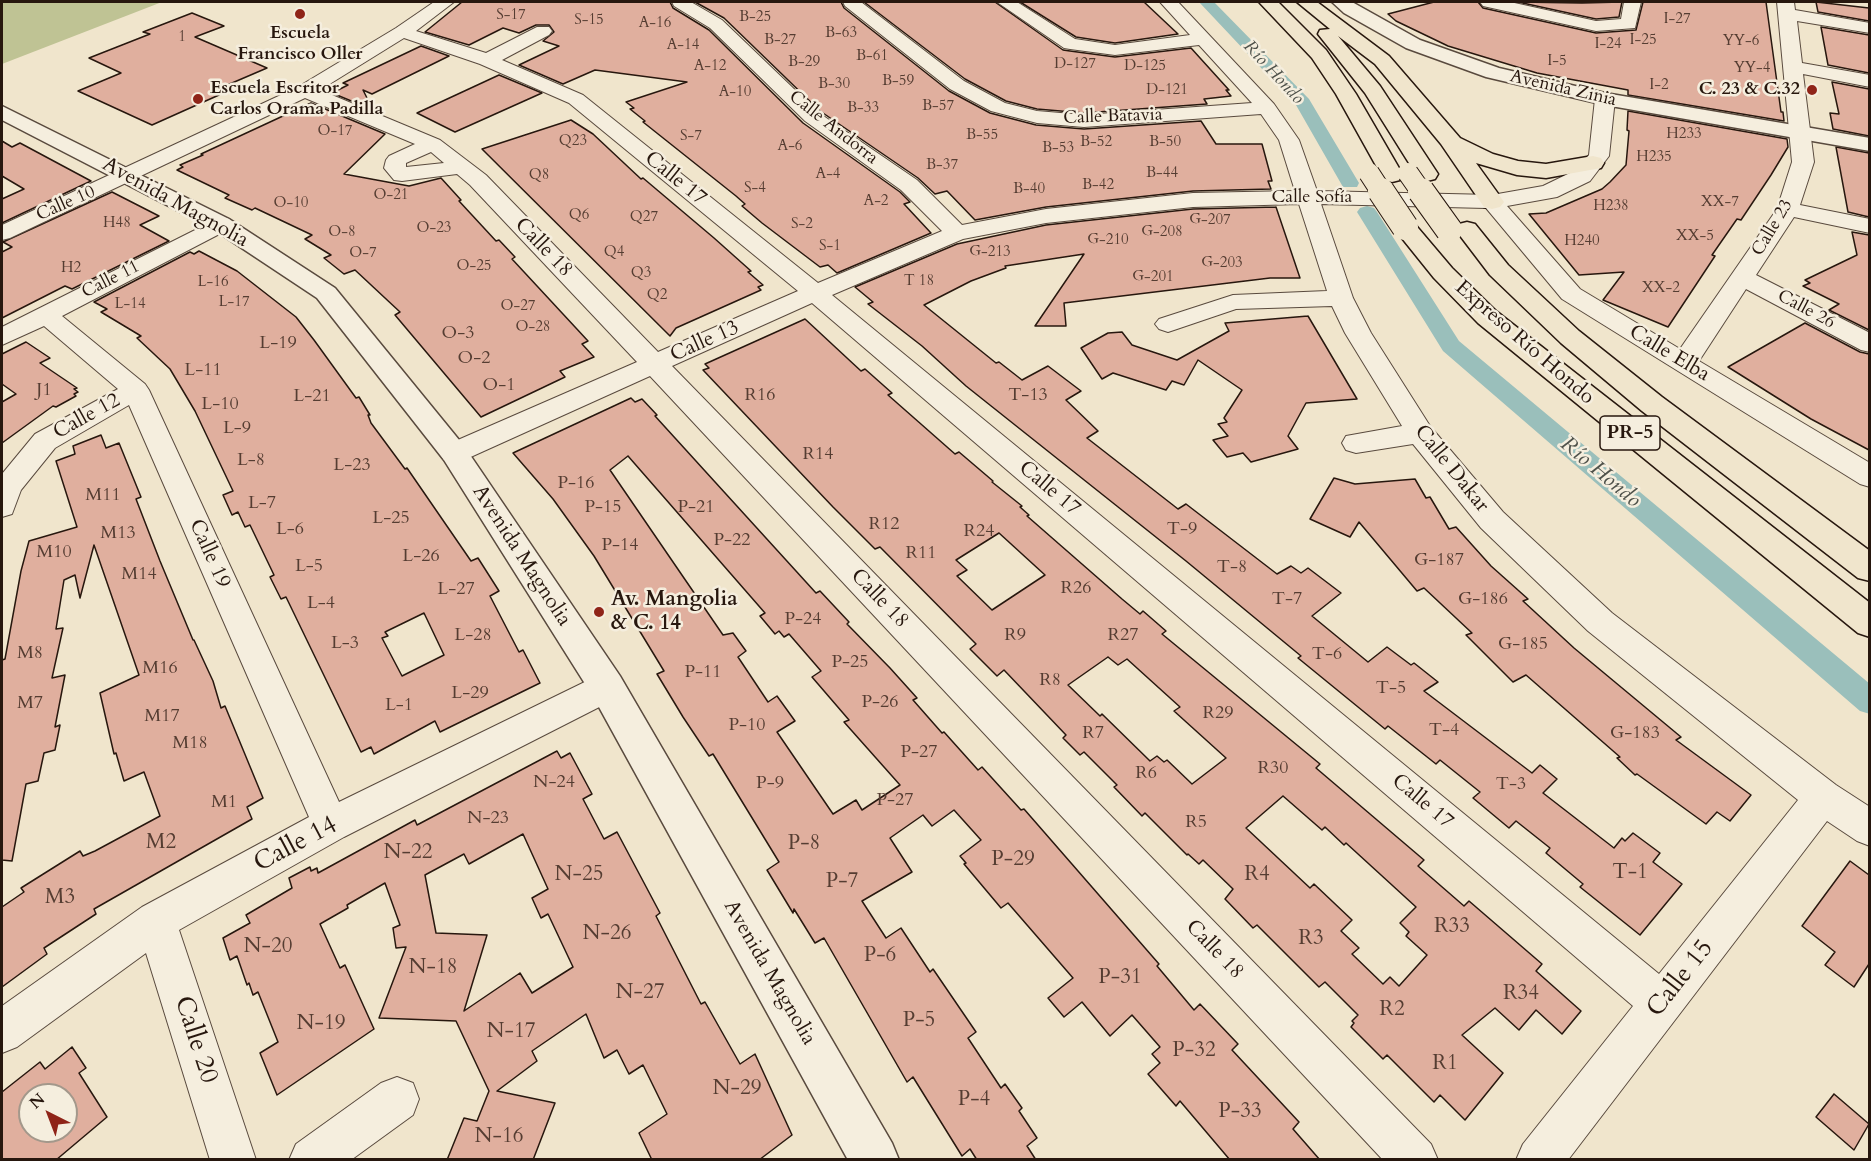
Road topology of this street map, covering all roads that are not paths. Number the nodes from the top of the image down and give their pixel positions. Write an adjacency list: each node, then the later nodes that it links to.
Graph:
1 (445, 2): 17 (street, Calle 10)
2 (680, 2): 43 (street, Calle Andorra)
3 (851, 2): 25 (street, Calle Batavia)
4 (1006, 2): 18 (street)
5 (1169, 2): 18 (street, Calle Dakar)
6 (1246, 2): 20 (highway)
7 (1268, 2): 34 (highway)
8 (1280, 2): 34 (highway)
9 (1290, 2): 34 (highway, Expreso Río Hondo / PR-5)
10 (1306, 2): 29 (highway)
11 (1341, 2): 24 (street, Avenida Zinia)
12 (1489, 2): 13 (street)
13 (1632, 2)
14 (1787, 8): 15 (street); 21 (street, Calle 23)
15 (1869, 28)
16 (543, 31): 19 (street)
17 (402, 32): 19 (street, Calle 17); 23 (street, Calle 10)
18 (1204, 39): 25 (street, Calle Dakar)
19 (487, 60): 45 (street, Calle 17)
20 (1303, 65)
21 (1795, 68): 22 (street); 28 (street, Calle 23)
22 (1869, 81)
23 (305, 91): 30 (street, Calle 18); 35 (street, Calle 10)
24 (1605, 99): 28 (street, Avenida Zinia); 32 (street)
25 (1267, 108): 36 (street, Calle Dakar)
26 (2, 112): 35 (street, Avenida Magnolia)
27 (1344, 129): 41 (highway, Expreso Río Hondo / PR-5, bridge)
28 (1799, 132): 31 (street, Avenida Zinia); 38 (street, Calle 23)
29 (1452, 143): 32 (highway); 37 (highway)
30 (433, 144): 33 (street, Calle 18); 33 (street)
31 (1869, 145)
32 (1593, 163): 37 (street, Calle Sofía)
33 (462, 167): 52 (street, Calle 18)
34 (1409, 174): 41 (highway); 41 (highway, Expreso Río Hondo / PR-5)
35 (127, 176): 39 (street, Avenida Magnolia); 42 (street, Calle 10)
36 (1308, 197): 37 (street, Calle Sofía); 43 (street, Calle Sofía); 46 (street, Calle Dakar)
37 (1492, 202): 51 (street, Calle Elba)
38 (1788, 209): 40 (street); 44 (street, Calle 23)
39 (221, 224): 47 (street, Calle 11); 56 (street, Avenida Magnolia)
40 (1869, 225)
41 (1438, 229): 59 (highway, Expreso Río Hondo / PR-5); 60 (highway, Expreso Río Hondo / PR-5)
42 (2, 233)
43 (957, 233): 45 (street, Calle 13)
44 (1742, 277): 50 (street, Calle 26); 51 (street, Calle 23)
45 (815, 293): 52 (street, Calle 13); 66 (street, Calle 17)
46 (1341, 298): 48 (street); 54 (street, Calle Dakar)
47 (45, 314): 49 (street, Calle 11); 53 (street, Calle 19)
48 (1168, 324)
49 (2, 337)
50 (1869, 344)
51 (1684, 363): 57 (street, Calle Elba)
52 (655, 364): 56 (street, Calle 13); 72 (street, Calle 18)
53 (136, 390): 58 (street, Calle 12); 63 (street, Calle 19)
54 (1420, 433): 55 (street); 62 (street, Calle Dakar)
55 (1356, 443)
56 (454, 453): 61 (street, Avenida Magnolia)
57 (1869, 477)
58 (2, 506)
59 (1869, 569)
60 (1869, 623)
61 (607, 687): 63 (street, Calle 14); 71 (street, Avenida Magnolia)
62 (1823, 797): 64 (street, Calle Dakar); 66 (street, Calle 15)
63 (331, 825): 65 (street, Calle 14)
64 (1869, 829)
65 (156, 921): 67 (street, Calle 14); 69 (street, Calle 20)
66 (1662, 1003): 73 (street, Calle 15)
67 (2, 1032)
68 (397, 1099): 70 (street)
69 (233, 1160)
70 (312, 1160)
71 (875, 1160)
72 (1415, 1160)
73 (1539, 1160)

